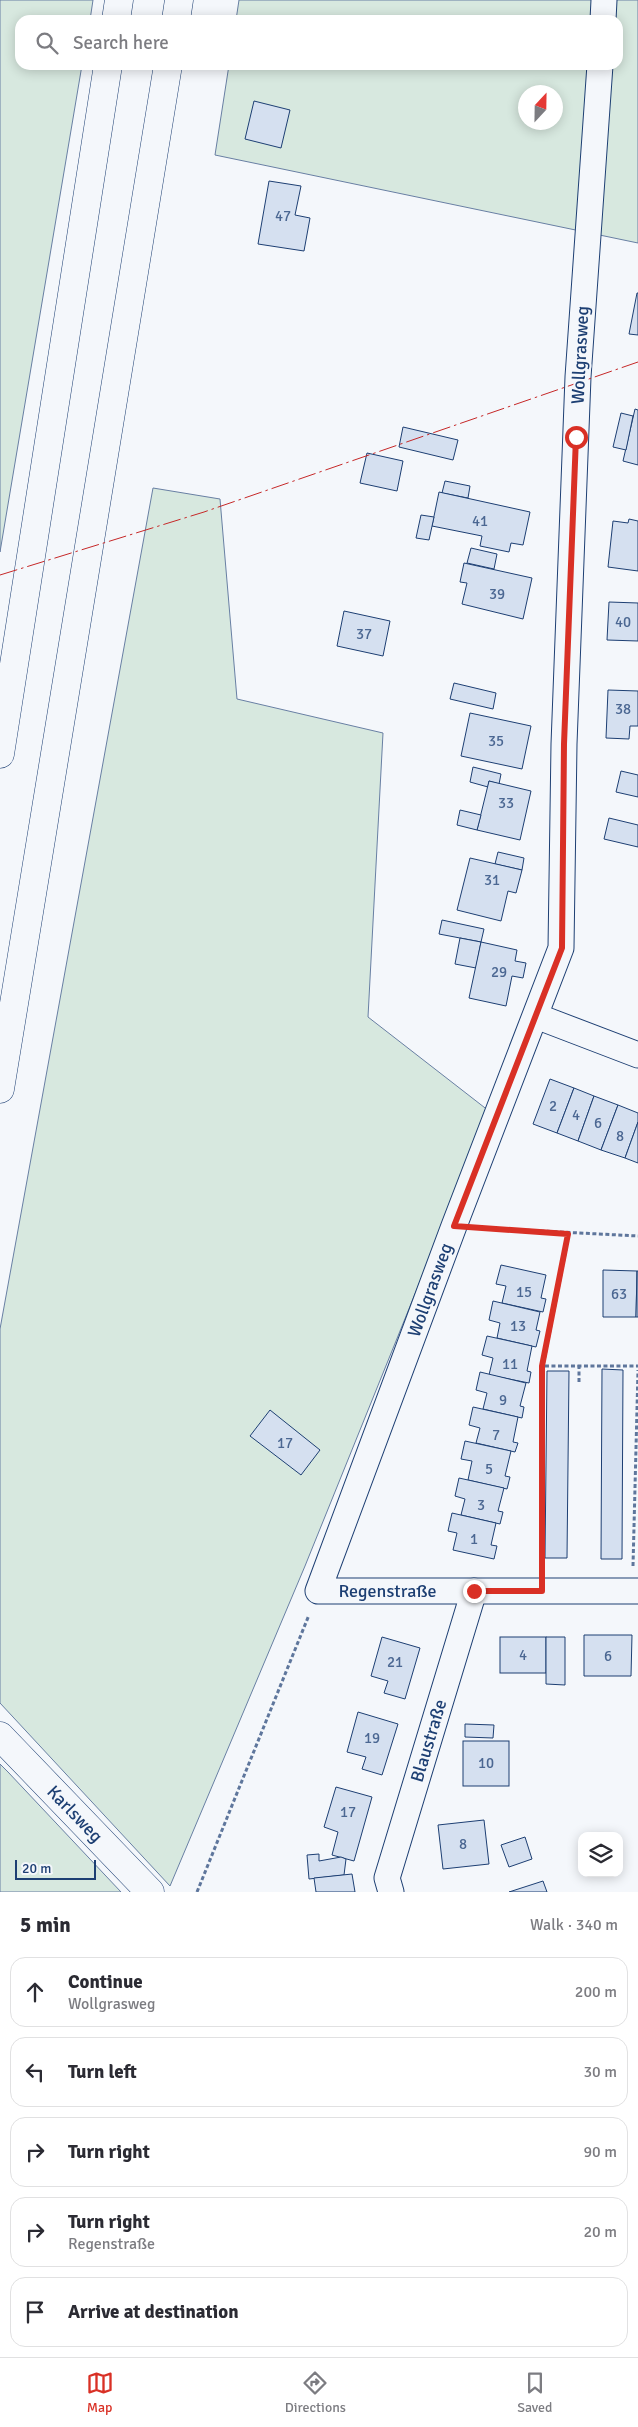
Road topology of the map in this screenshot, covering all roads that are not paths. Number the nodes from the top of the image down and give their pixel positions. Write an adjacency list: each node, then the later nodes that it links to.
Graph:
1 (119, 0): 4 (main road)
2 (179, 0): 5 (main road)
3 (604, 0): 6 (street)
4 (117, 15)
5 (177, 15)
6 (603, 15)
7 (107, 70): 10 (main road)
8 (167, 70): 13 (main road)
9 (600, 70): 11 (street, Wollgrasweg)
10 (0, 754)
11 (536, 1016): 12 (street); 14 (street, Wollgrasweg)
12 (638, 1055)
13 (0, 1089)
14 (318, 1591): 15 (street, Regenstraße)
15 (474, 1591): 16 (street, Regenstraße); 19 (street, Blaustraße)
16 (635, 1591)
17 (3, 1739): 18 (main road, Karlsweg)
18 (150, 1892)
19 (391, 1892)

